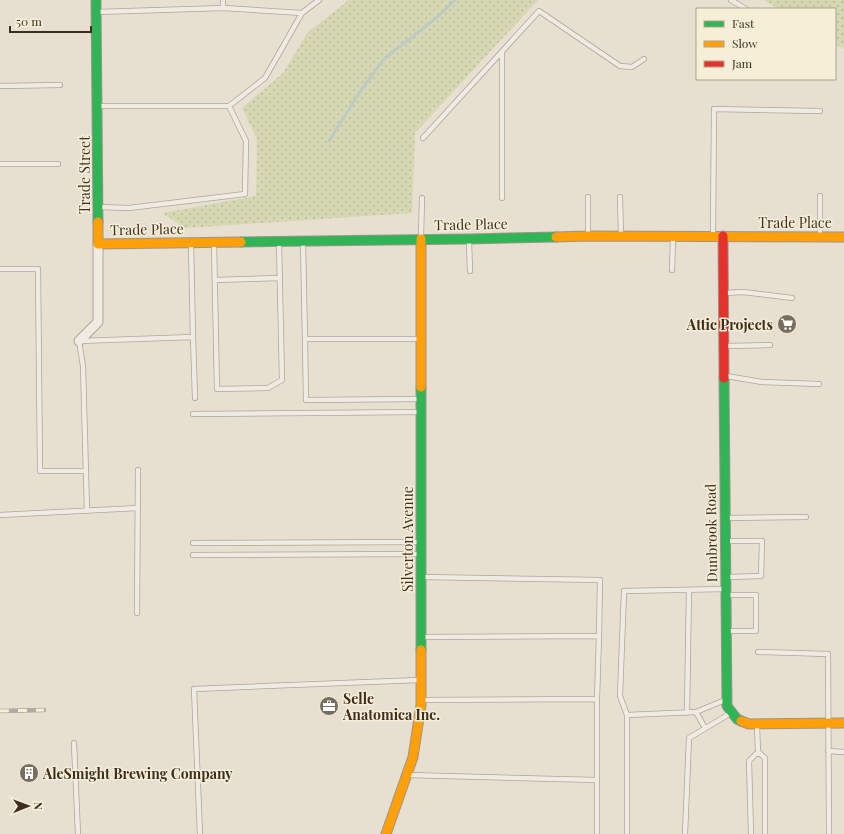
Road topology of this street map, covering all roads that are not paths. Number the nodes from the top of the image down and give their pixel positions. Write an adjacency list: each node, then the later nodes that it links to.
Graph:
1 (96, 0): 7 (street, Trade Street)
2 (223, 0): 5 (lane)
3 (319, 0): 8 (lane)
4 (732, 0): 6 (lane)
5 (223, 8): 7 (lane); 8 (lane)
6 (744, 8)
7 (96, 12): 13 (street, Trade Street)
8 (302, 13): 14 (lane)
9 (502, 52): 10 (lane); 16 (lane); 23 (lane)
10 (644, 59)
11 (60, 85): 12 (lane)
12 (0, 86)
13 (97, 106): 14 (lane); 24 (street, Trade Street)
14 (229, 106): 24 (lane)
15 (820, 111): 27 (lane)
16 (423, 138)
17 (0, 164): 18 (lane)
18 (58, 164)
19 (820, 196): 29 (lane)
20 (588, 197): 25 (lane)
21 (620, 197): 26 (lane)
22 (422, 198): 32 (lane)
23 (502, 198)
24 (98, 207): 38 (street, Trade Street)
25 (588, 236): 26 (street, Trade Place); 33 (street, Trade Place)
26 (621, 236): 30 (street, Trade Place)
27 (713, 236): 28 (street, Trade Place); 30 (street, Trade Place)
28 (723, 236): 29 (street, Trade Place); 44 (street, Dunbrook Road)
29 (820, 236): 31 (street, Trade Place)
30 (673, 237): 40 (lane)
31 (844, 237)
32 (421, 239): 33 (street, Trade Place); 35 (street, Trade Place); 48 (street, Silverton Avenue)
33 (469, 239): 41 (lane)
34 (279, 241): 35 (street, Trade Place); 37 (street, Trade Place); 42 (lane)
35 (303, 241): 47 (lane)
36 (191, 242): 37 (street, Trade Place); 38 (street, Trade Place); 46 (lane)
37 (214, 242): 43 (lane)
38 (98, 244): 49 (street, Trade Street)
39 (0, 269): 59 (lane)
40 (672, 270)
41 (470, 271)
42 (280, 278): 43 (lane); 43 (lane)
43 (215, 280)
44 (723, 293): 45 (lane); 51 (street, Dunbrook Road)
45 (792, 298)
46 (193, 337): 49 (lane); 54 (lane)
47 (305, 339): 48 (lane); 55 (lane)
48 (422, 339): 55 (street, Silverton Avenue)
49 (79, 341): 59 (lane)
50 (770, 345): 51 (lane)
51 (724, 346): 52 (street, Dunbrook Road)
52 (724, 375): 53 (lane); 64 (street, Dunbrook Road)
53 (819, 384)
54 (195, 398)
55 (422, 400): 56 (street, Silverton Avenue)
56 (422, 412): 57 (lane); 66 (street, Silverton Avenue)
57 (192, 414)
58 (138, 470): 60 (lane)
59 (86, 471): 61 (lane)
60 (138, 508): 61 (lane); 74 (lane)
61 (87, 510): 62 (lane)
62 (0, 515)
63 (806, 517): 64 (lane)
64 (726, 518): 65 (street, Dunbrook Road)
65 (726, 541): 71 (street, Dunbrook Road); 71 (lane)
66 (422, 542): 67 (lane); 68 (street, Silverton Avenue)
67 (193, 543)
68 (422, 554): 69 (lane); 70 (street, Silverton Avenue)
69 (193, 555)
70 (422, 576): 76 (lane); 77 (street, Silverton Avenue)
71 (726, 577): 73 (street, Dunbrook Road)
72 (689, 590): 73 (lane); 85 (lane); 86 (lane)
73 (726, 592): 75 (street, Dunbrook Road); 75 (lane)
74 (137, 613)
75 (726, 631): 81 (street, Dunbrook Road)
76 (598, 636): 77 (lane); 80 (lane)
77 (422, 637): 79 (street, Silverton Avenue)
78 (758, 652): 87 (lane)
79 (422, 680): 82 (street, Silverton Avenue); 98 (lane)
80 (598, 699): 82 (lane); 96 (lane)
81 (727, 699): 83 (lane); 84 (street, Dunbrook Road)
82 (422, 700): 95 (street, Silverton Avenue)
83 (696, 712): 85 (lane); 90 (lane)
84 (732, 712): 89 (street); 90 (lane)
85 (687, 713): 86 (lane)
86 (627, 715): 101 (lane)
87 (828, 723): 88 (street); 89 (street); 92 (lane)
88 (844, 723)
89 (757, 724): 93 (lane)
90 (705, 728): 102 (lane)
91 (74, 743): 97 (lane)
92 (828, 751): 94 (lane); 105 (lane)
93 (758, 752): 103 (lane); 104 (lane)
94 (844, 752)
95 (407, 775): 96 (lane); 99 (street, Silverton Avenue)
96 (597, 780): 100 (lane)
97 (78, 834)
98 (200, 834)
99 (386, 834)
100 (597, 834)
101 (627, 834)
102 (685, 834)
103 (751, 834)
104 (765, 834)
105 (829, 834)

